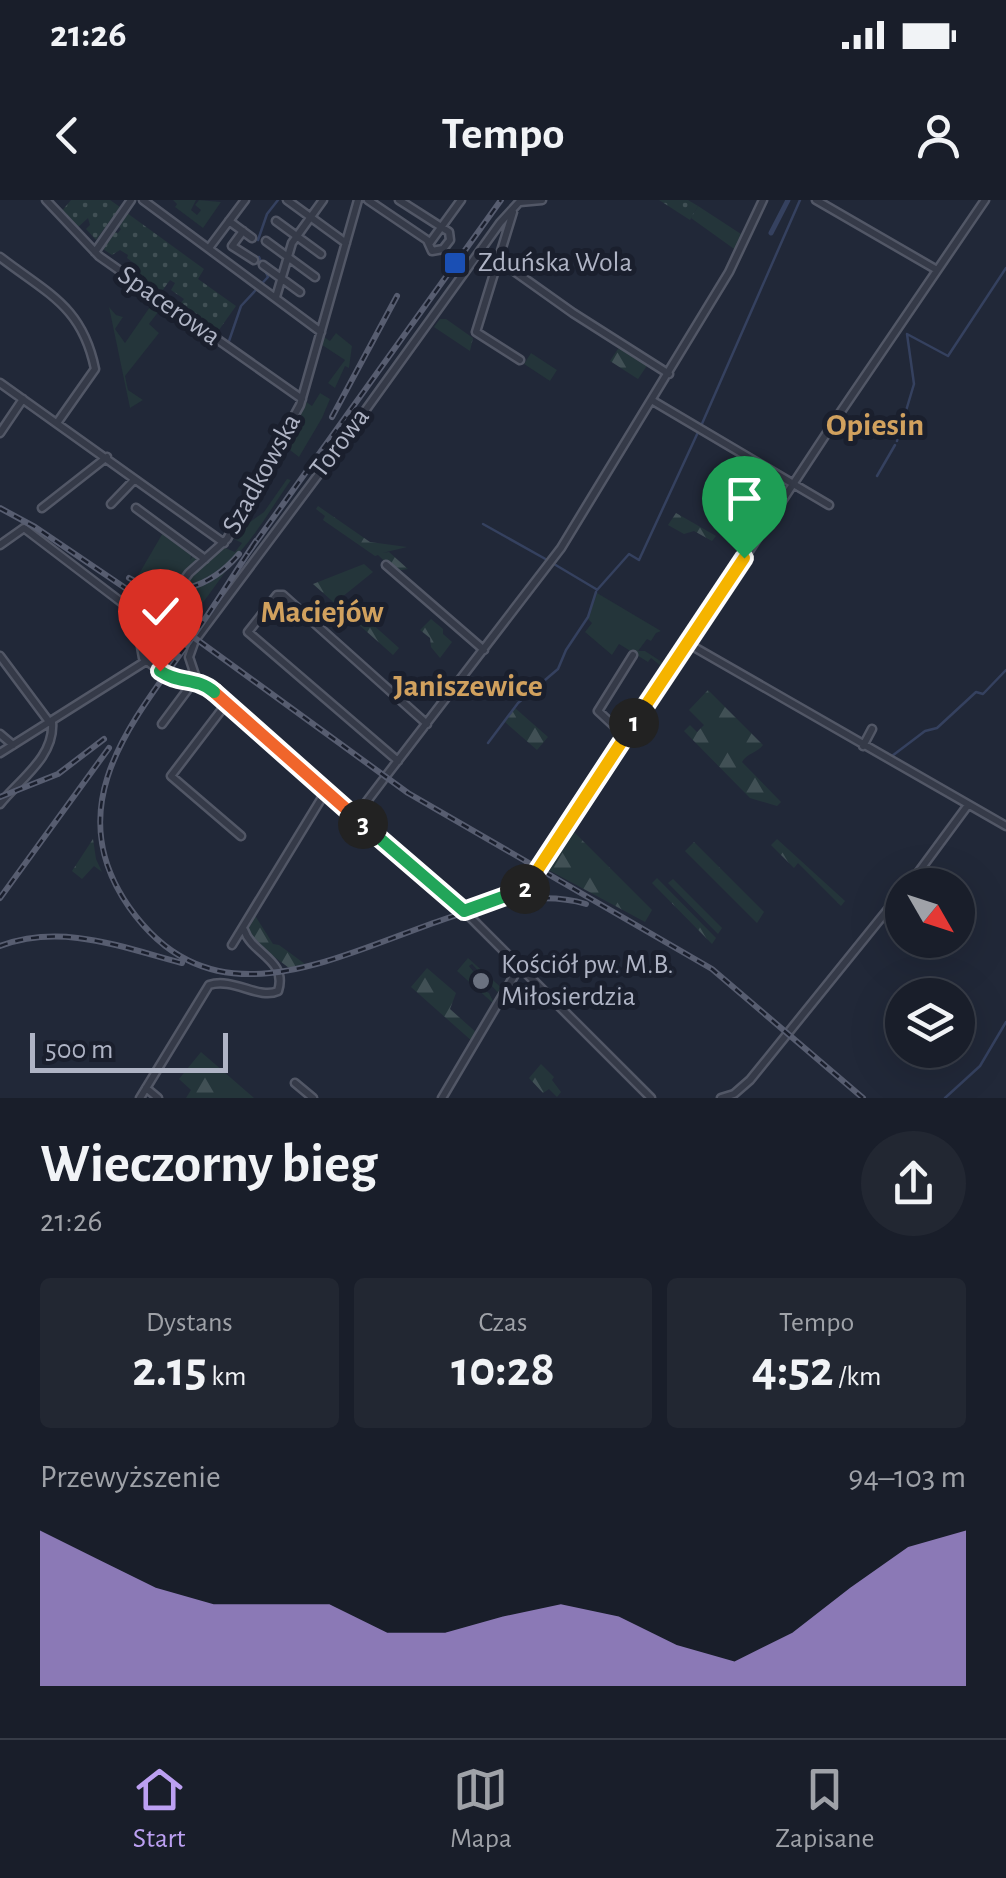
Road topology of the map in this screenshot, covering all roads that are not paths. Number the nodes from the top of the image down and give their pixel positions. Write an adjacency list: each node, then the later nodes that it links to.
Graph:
1 (46, 200): 28 (street, Spacerowa)
2 (131, 200): 28 (street)
3 (143, 200): 27 (street)
4 (244, 200): 18 (street)
5 (287, 200): 17 (street)
6 (323, 200): 17 (street)
7 (399, 200): 20 (street)
8 (461, 200): 20 (street)
9 (542, 200): 14 (street)
10 (763, 200): 42 (street)
11 (816, 200): 35 (street)
12 (985, 200): 35 (street)
13 (369, 201): 15 (street); 26 (street)
14 (520, 201): 16 (street)
15 (358, 202): 25 (street, Szadkowska)
16 (513, 211): 32 (street); 66 (street, Torowa)
17 (310, 217): 22 (street); 25 (street)
18 (230, 221): 21 (street); 27 (street)
19 (276, 221): 22 (street)
20 (441, 227): 26 (street); 26 (street)
21 (243, 231): 23 (street); 33 (street)
22 (296, 236): 29 (street); 30 (street)
23 (252, 238)
24 (266, 242): 30 (street)
25 (346, 242): 40 (street, Szadkowska)
26 (429, 244)
27 (209, 248): 39 (street)
28 (95, 252): 45 (street, Spacerowa)
29 (321, 254)
30 (287, 256): 36 (street); 37 (street)
31 (0, 257): 47 (street)
32 (497, 259): 41 (street); 42 (street)
33 (254, 260)
34 (263, 265): 37 (street)
35 (937, 270): 51 (street)
36 (315, 277)
37 (281, 278): 38 (street); 39 (street)
38 (300, 292)
39 (276, 297): 40 (street)
40 (322, 332): 45 (street, Szadkowska)
41 (520, 360)
42 (669, 374): 46 (street)
43 (0, 383): 44 (street)
44 (23, 399): 47 (street); 48 (street)
45 (302, 399): 56 (street, Szadkowska)
46 (653, 401): 51 (street); 62 (street)
47 (57, 423): 49 (street)
48 (0, 433)
49 (106, 457): 50 (street); 54 (street)
50 (134, 480): 52 (street); 56 (street)
51 (793, 484): 53 (street); 61 (street)
52 (111, 504)
53 (829, 504)
54 (42, 508)
55 (136, 508): 58 (street)
56 (224, 542): 58 (street, Szadkowska)
57 (0, 544): 60 (street)
58 (206, 558): 60 (street, Szadkowska)
59 (386, 565): 62 (street)
60 (150, 624): 65 (street)
61 (686, 644): 73 (street); 75 (street)
62 (484, 650): 70 (street)
63 (634, 655): 73 (street)
64 (0, 656): 68 (street)
65 (146, 661): 66 (street); 68 (street)
66 (197, 681): 67 (street); 69 (street)
67 (226, 704): 78 (street); 83 (street)
68 (51, 723): 74 (street); 79 (street)
69 (162, 724)
70 (428, 724): 77 (street); 77 (street)
71 (872, 729): 75 (street)
72 (0, 734): 74 (street)
73 (626, 736): 85 (street)
74 (12, 745): 76 (street)
75 (863, 746): 80 (street)
76 (0, 752)
77 (398, 762): 81 (street)
78 (326, 791): 81 (street); 87 (street)
79 (0, 804)
80 (968, 805): 82 (street); 84 (street)
81 (355, 817): 85 (street)
82 (1006, 826)
83 (240, 836)
84 (921, 868)
85 (464, 911): 89 (street)
86 (885, 913): 97 (street)
87 (244, 930): 88 (street); 91 (street)
88 (232, 945)
89 (520, 966): 95 (street); 96 (street)
90 (295, 1083): 94 (street)
91 (146, 1088): 92 (street); 93 (street)
92 (140, 1098)
93 (158, 1098)
94 (312, 1098)
95 (442, 1098)
96 (651, 1098)
97 (721, 1098)

